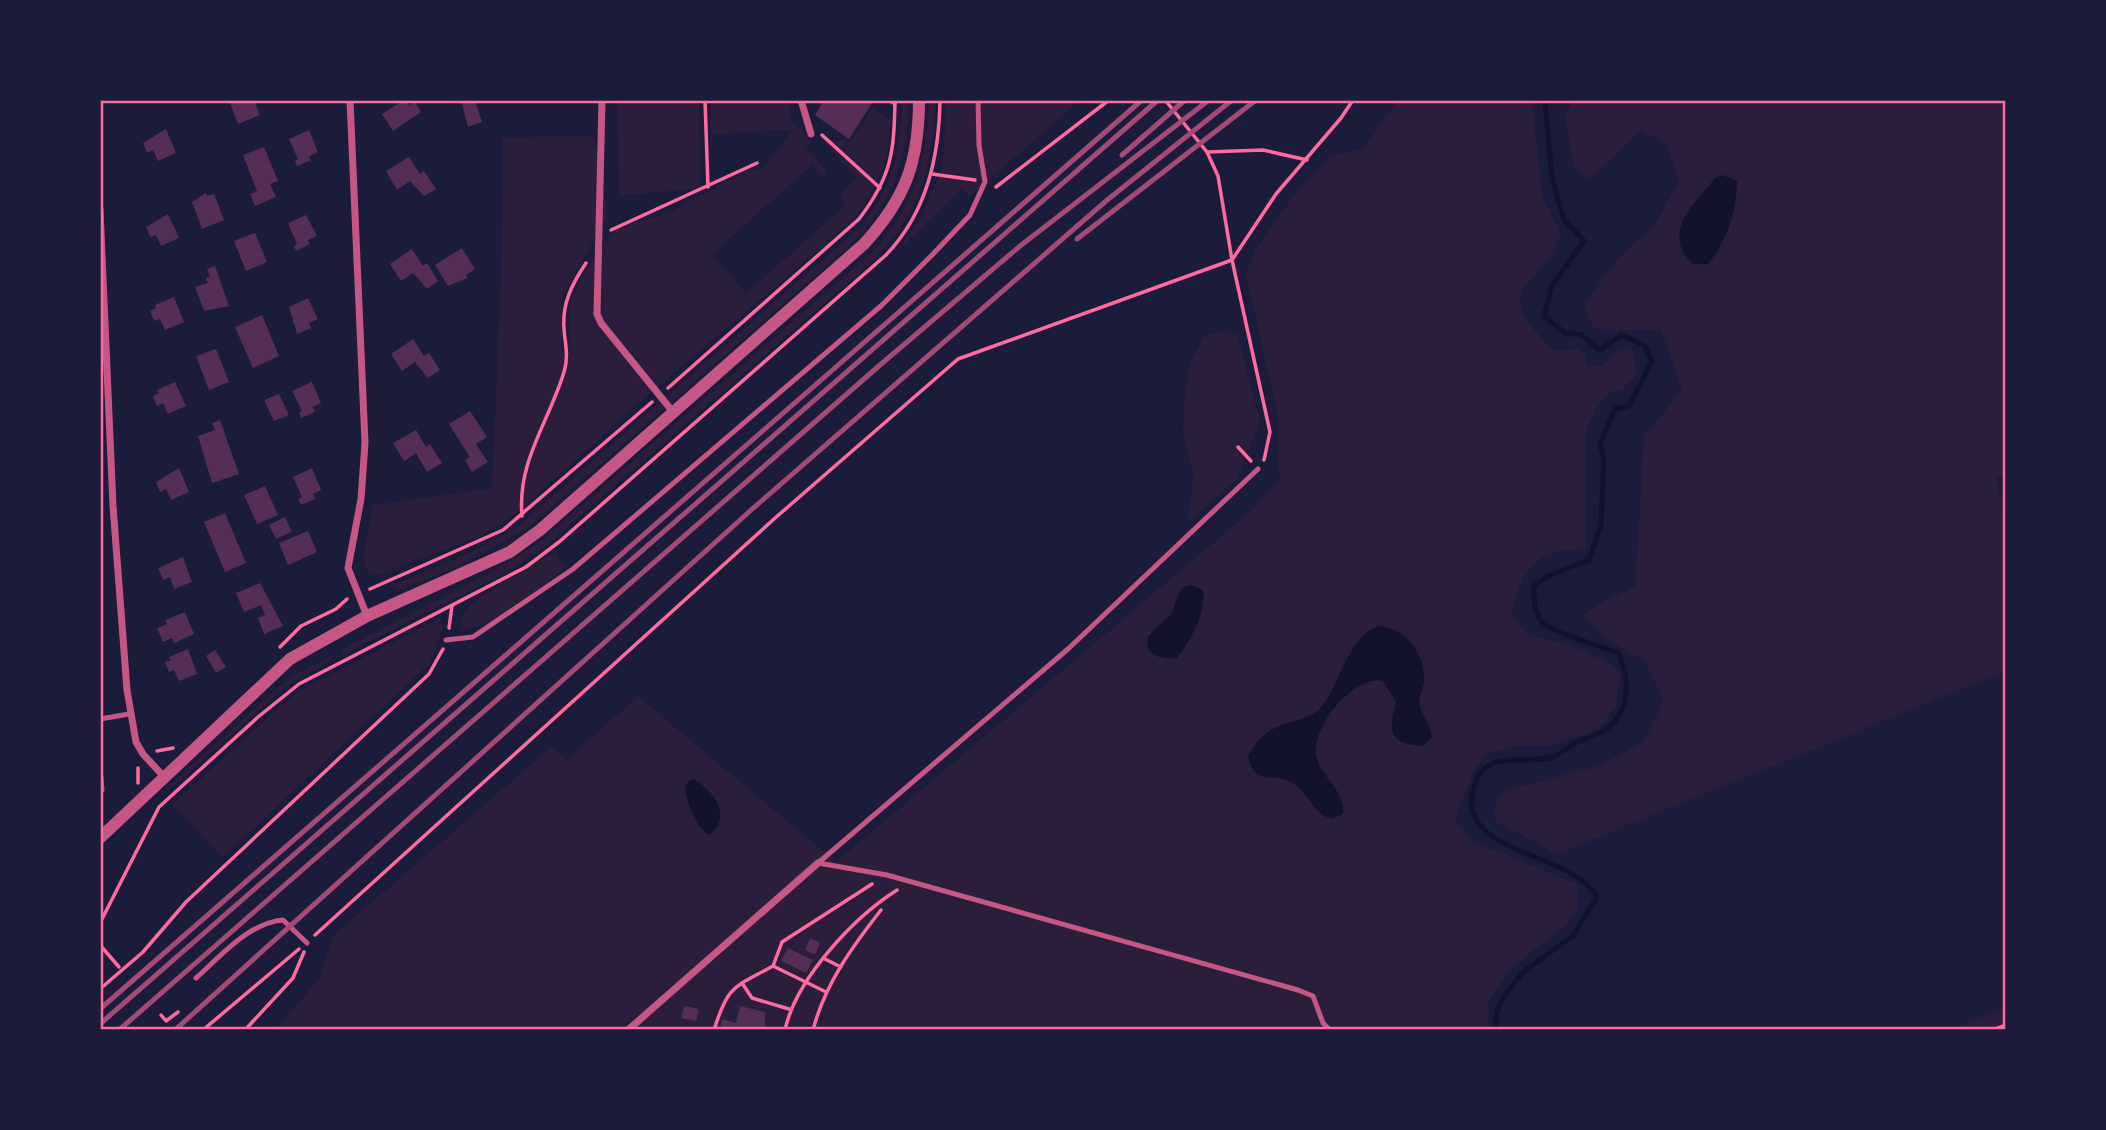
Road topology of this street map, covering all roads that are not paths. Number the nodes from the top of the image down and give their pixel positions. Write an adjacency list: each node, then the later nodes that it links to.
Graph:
1 (350, 100): 10 (street)
2 (602, 100): 8 (street)
3 (802, 100): 6 (street)
4 (919, 100): 8 (street)
5 (978, 100): 11 (lane)
6 (811, 134)
7 (100, 208): 12 (street)
8 (673, 412): 10 (street)
9 (1258, 469): 18 (lane)
10 (367, 616): 15 (street)
11 (446, 640)
12 (130, 714): 13 (lane); 15 (street)
13 (100, 719)
14 (100, 768): 16 (lane)
15 (164, 778): 17 (street)
16 (102, 790)
17 (100, 838)
18 (818, 863): 21 (street); 22 (lane)
19 (307, 943): 20 (lane)
20 (195, 978)
21 (628, 1030)
22 (1330, 1030)

